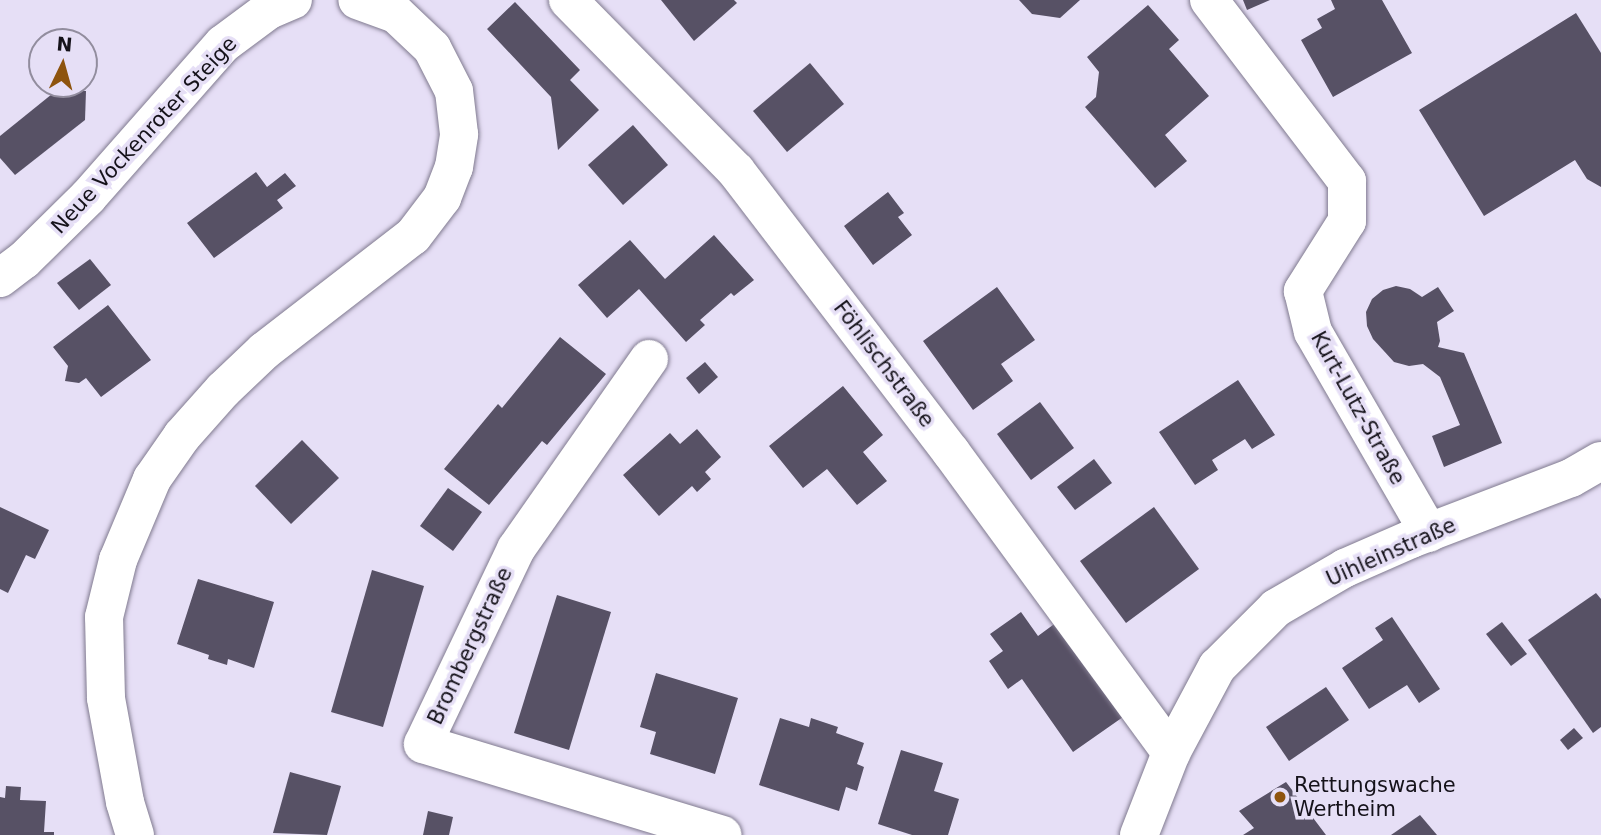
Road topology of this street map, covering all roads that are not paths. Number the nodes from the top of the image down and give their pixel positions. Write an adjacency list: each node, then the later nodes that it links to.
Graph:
1 (293, 0): 5 (street, Neue Vockenroter Steige)
2 (568, 0): 9 (street, Föhlischstraße)
3 (1209, 0): 8 (street, Kurt-Lutz-Straße)
4 (366, 1): 10 (street)
5 (0, 278)
6 (649, 359): 11 (street, Brombergstraße)
7 (1601, 461): 8 (street, Uihleinstraße)
8 (1429, 533): 9 (street, Uihleinstraße)
9 (1171, 752): 12 (street, Uihleinstraße)
10 (135, 835)
11 (723, 835)
12 (1139, 835)

